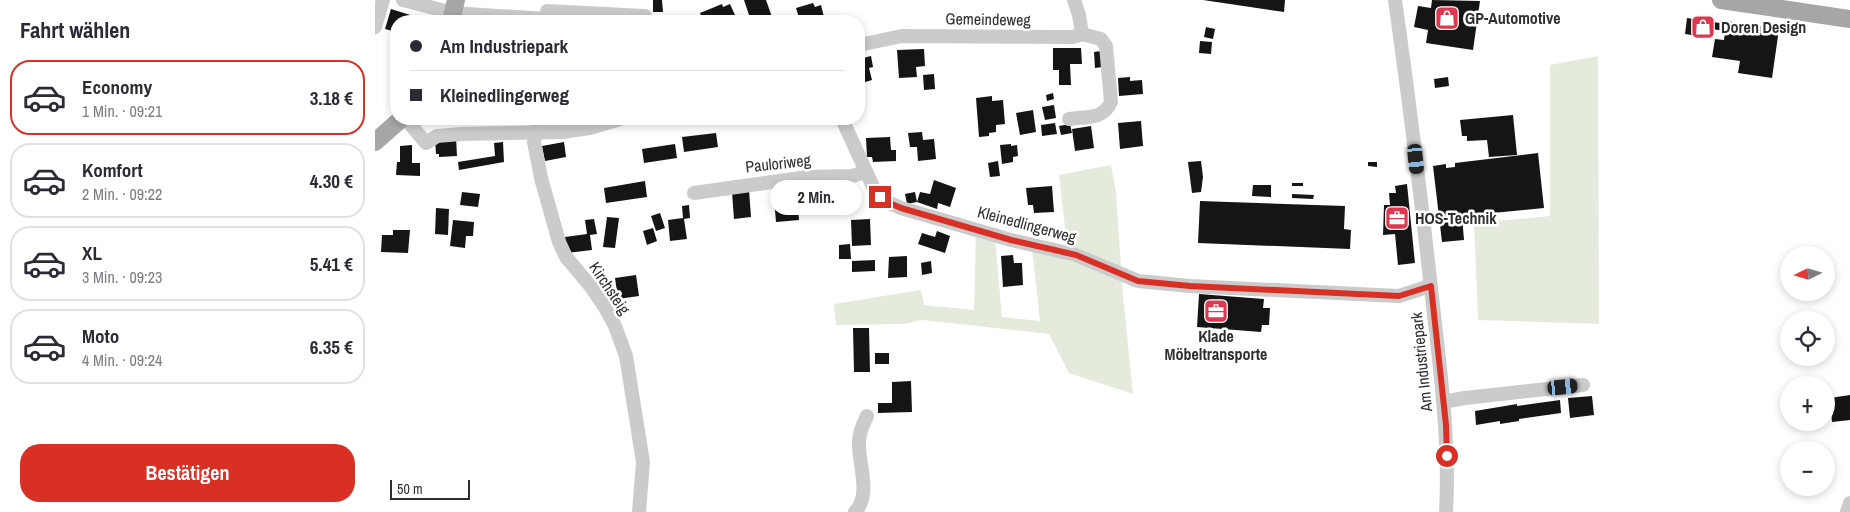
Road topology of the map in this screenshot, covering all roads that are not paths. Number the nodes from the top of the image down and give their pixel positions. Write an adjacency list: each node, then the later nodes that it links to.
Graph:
1 (383, 0): 10 (street)
2 (403, 0): 6 (street)
3 (1074, 0): 11 (street)
4 (1395, 0): 23 (street, Am Industriepark)
5 (1721, 0): 9 (main road)
6 (453, 11): 7 (street)
7 (547, 13): 8 (street)
8 (612, 15)
9 (1850, 19)
10 (375, 27)
11 (1082, 34): 12 (street, Gemeindeweg); 13 (street)
12 (865, 44)
13 (1069, 119)
14 (394, 125): 20 (main road)
15 (412, 125): 19 (street)
16 (537, 125): 19 (street, Kirchsteig)
17 (600, 125): 19 (street)
18 (845, 125): 21 (street, Kleinedlingerweg)
19 (536, 133): 28 (street, Kirchsteig)
20 (375, 142)
21 (865, 172): 22 (street, Pauloriweg); 23 (street, Kleinedlingerweg)
22 (695, 193)
23 (1431, 286): 25 (street, Am Industriepark)
24 (1583, 385): 25 (street)
25 (1443, 402): 30 (street, Am Industriepark)
26 (867, 416): 29 (street)
27 (1850, 503): 31 (street)
28 (639, 512)
29 (855, 512)
30 (1446, 512)
31 (1847, 512)

